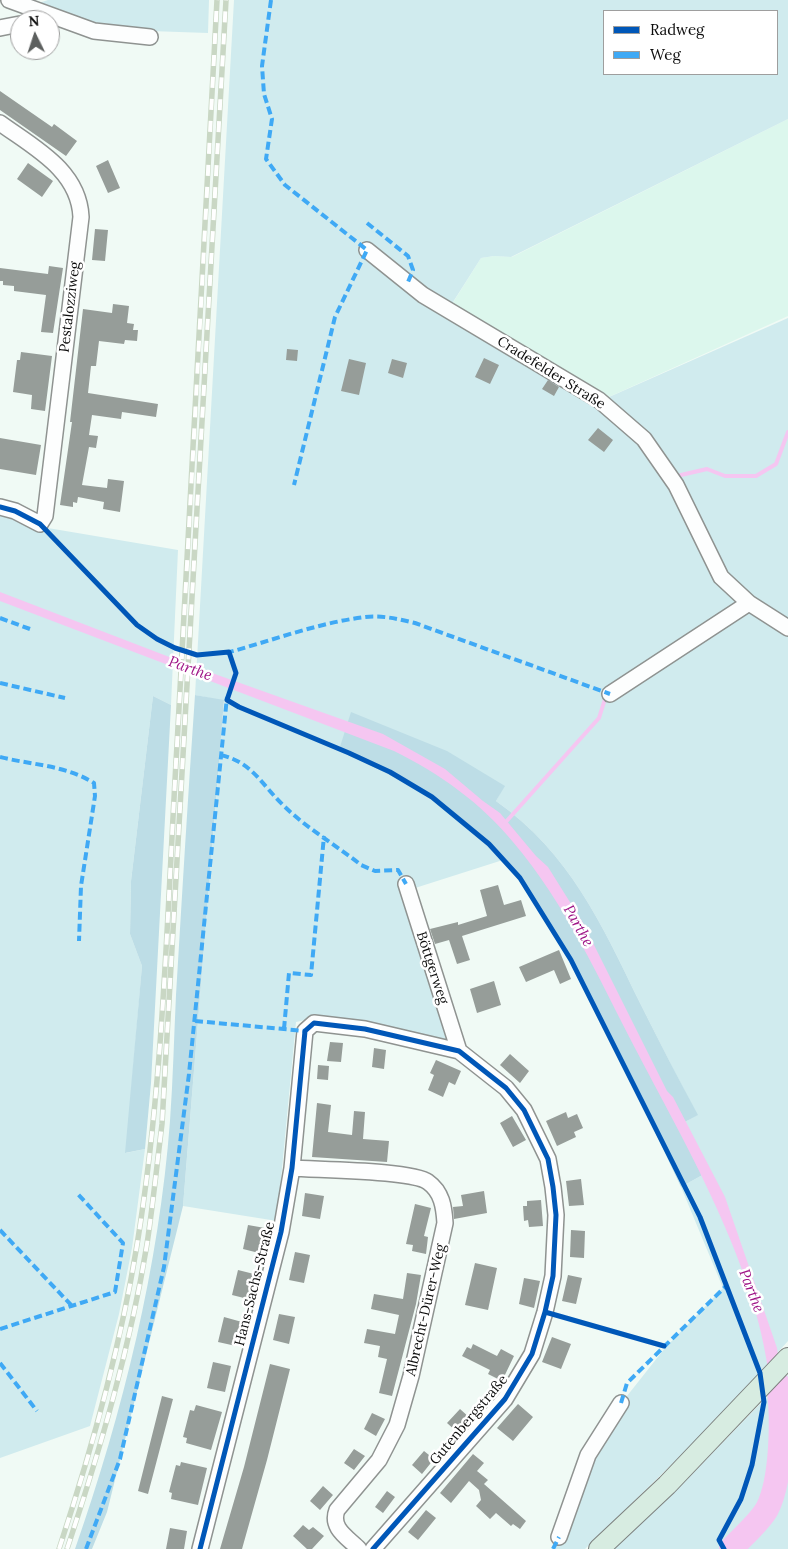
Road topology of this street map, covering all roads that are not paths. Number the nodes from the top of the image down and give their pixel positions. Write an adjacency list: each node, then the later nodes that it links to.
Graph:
1 (9, 0): 2 (street)
2 (28, 10)
3 (60, 22): 4 (street)
4 (150, 37)
5 (0, 123): 7 (street, Pestalozziweg)
6 (367, 250): 8 (street, Cradefelder Straße)
7 (0, 507)
8 (749, 603): 9 (street, Cradefelder Straße); 10 (street)
9 (788, 628)
10 (610, 694)
11 (406, 884): 13 (street, Böttgerweg)
12 (314, 1023): 13 (street, Gutenbergstraße); 14 (street, Hans-Sachs-Straße)
13 (459, 1051): 20 (street, Gutenbergstraße)
14 (292, 1168): 18 (street, Hans-Sachs-Straße); 19 (street, Albrecht-Dürer-Weg)
15 (788, 1358): 21 (main road)
16 (621, 1403): 17 (street)
17 (559, 1537)
18 (200, 1549)
19 (359, 1549)
20 (373, 1549)
21 (600, 1549)

